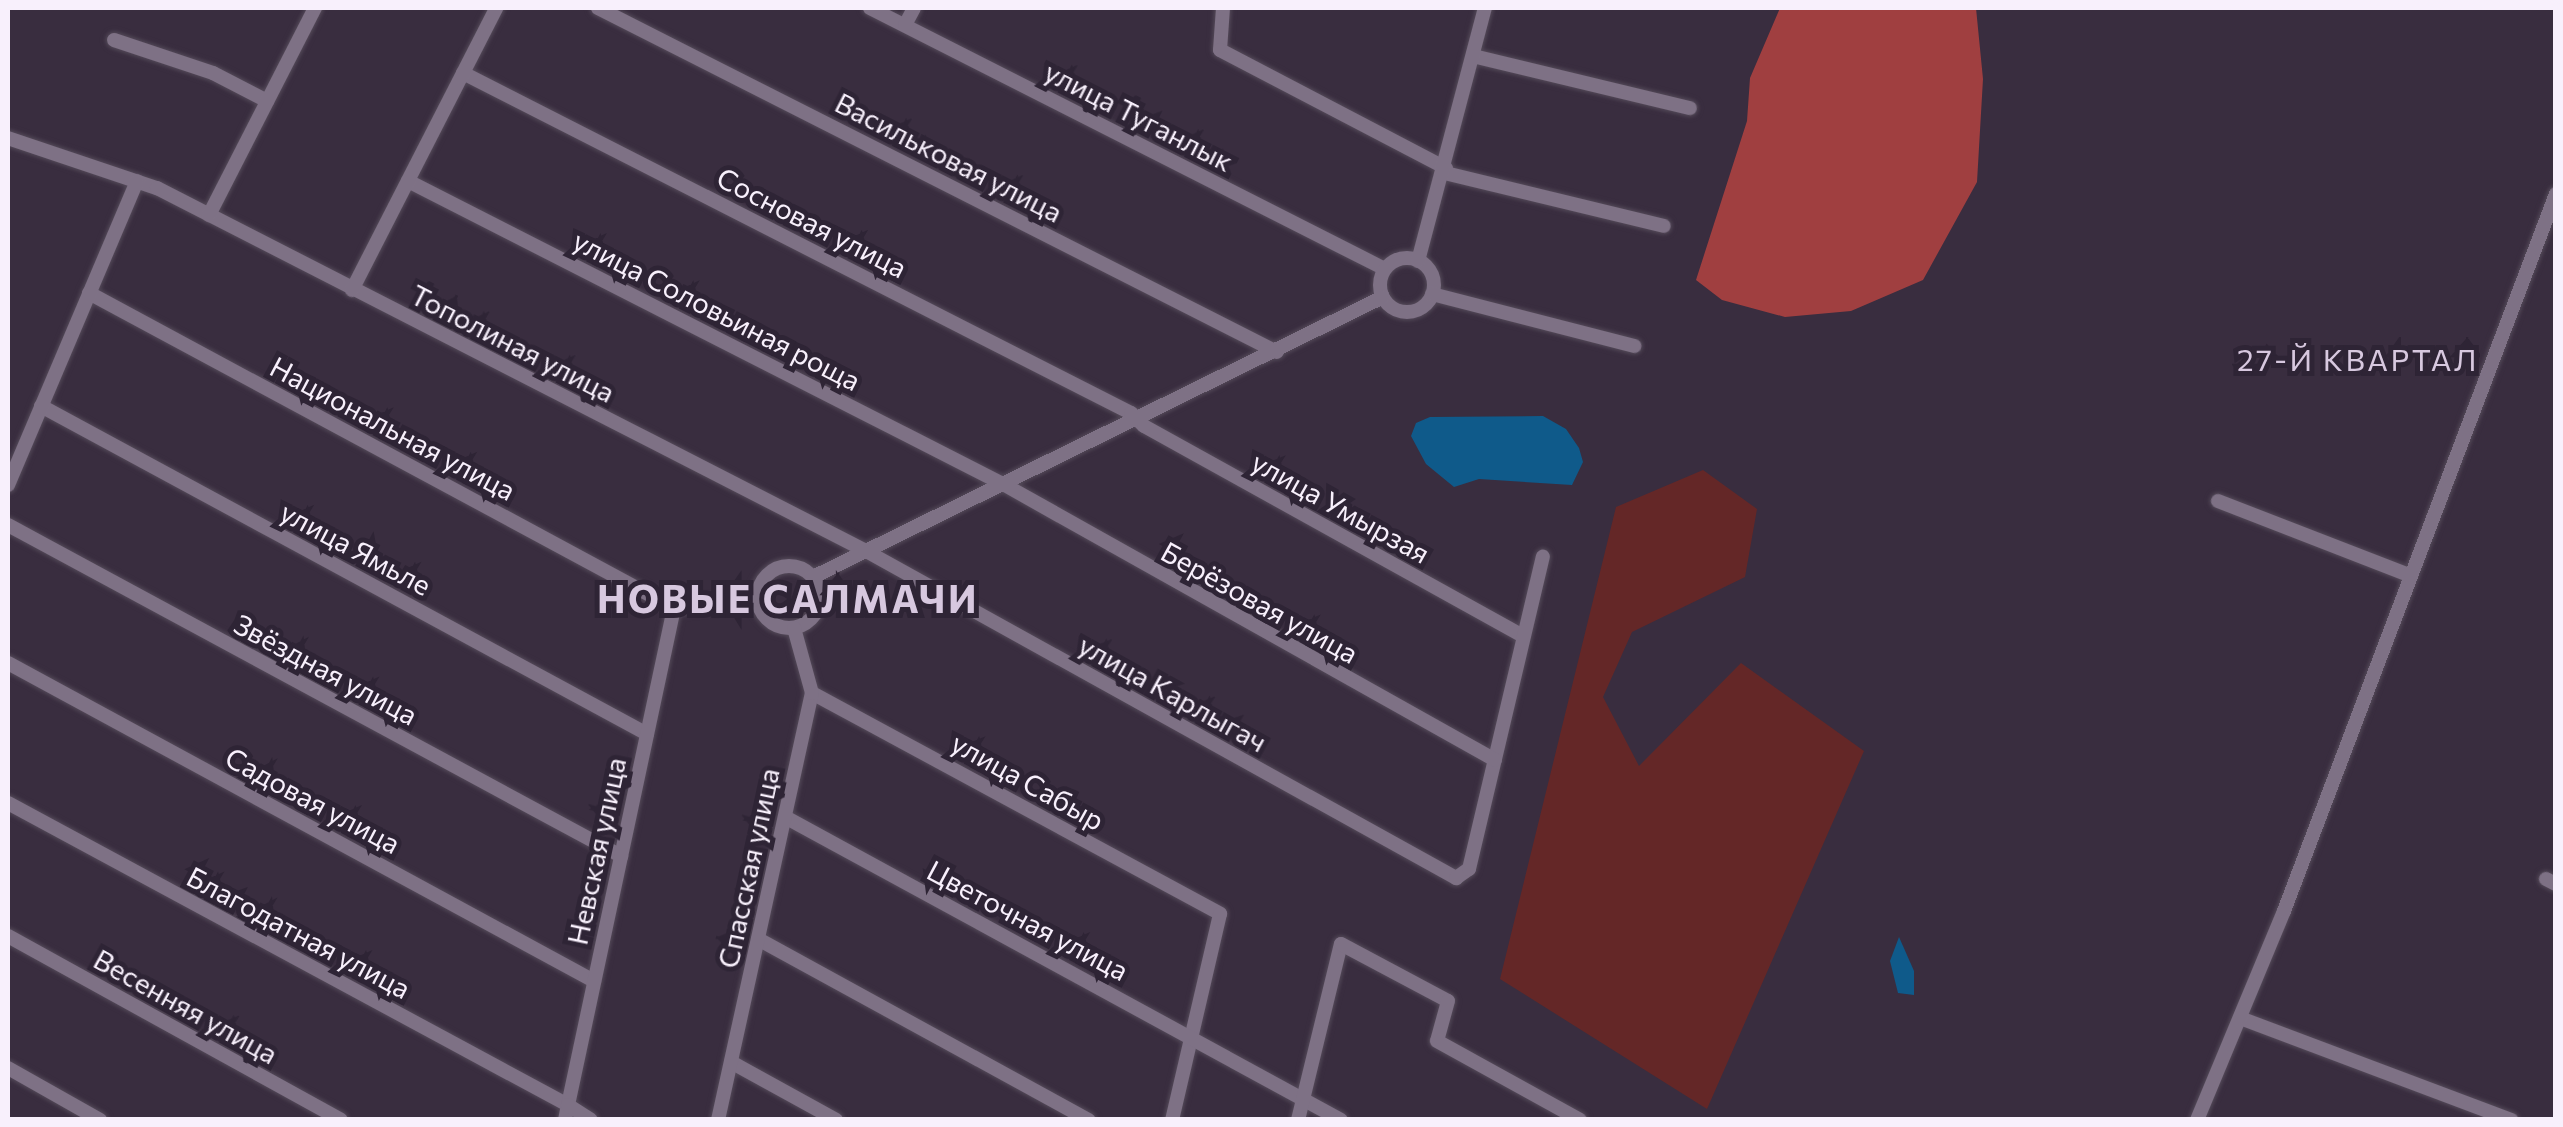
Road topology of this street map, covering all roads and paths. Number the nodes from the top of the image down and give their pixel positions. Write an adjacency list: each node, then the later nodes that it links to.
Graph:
1 (315, 8): 12 (street)
2 (496, 8): 11 (street)
3 (598, 8): 28 (street, Васильковая улица)
4 (870, 8): 8 (street, улица Туганлык)
5 (914, 8): 8 (street)
6 (1223, 8): 15 (street)
7 (1485, 8): 10 (street)
8 (905, 25): 22 (street, улица Туганлык)
9 (114, 40): 12 (street)
10 (1473, 56): 13 (street); 15 (street)
11 (462, 73): 17 (street); 30 (street, Сосновая улица)
12 (267, 101): 19 (street)
13 (1690, 108)
14 (8, 138): 16 (street, Тополиная улица)
15 (1446, 171): 20 (street); 21 (street)
16 (137, 181): 19 (street, Тополиная улица); 24 (street)
17 (408, 181): 23 (street); 32 (street, улица Соловьиная роща)
18 (2556, 194): 37 (street)
19 (209, 215): 23 (street, Тополиная улица)
20 (1664, 226)
21 (1418, 260): 22 (street); 25 (street)
22 (1386, 269): 26 (street)
23 (352, 290): 35 (street, Тополиная улица)
24 (89, 293): 29 (street); 40 (street, Национальная улица)
25 (1432, 294): 26 (street); 27 (street)
26 (1383, 297): 28 (street)
27 (1634, 346)
28 (1277, 352): 30 (street)
29 (41, 406): 31 (street); 45 (street, улица Ямьле)
30 (1138, 420): 32 (street); 42 (street, улица Умырзая)
31 (8, 484)
32 (1003, 484): 35 (street); 46 (street, Берёзовая улица)
33 (2218, 501): 37 (street)
34 (8, 525): 49 (street, Звёздная улица)
35 (866, 551): 38 (street); 46 (street, улица Карлыгач)
36 (1543, 557): 42 (street)
37 (2411, 576): 53 (street)
38 (813, 577): 39 (street); 41 (street)
39 (757, 600): 40 (street); 41 (street)
40 (674, 608): 45 (street, Невская улица)
41 (794, 628): 44 (street, Спасская улица)
42 (1524, 636): 46 (street)
43 (8, 663): 52 (street, Садовая улица)
44 (812, 692): 48 (street, Спасская улица); 54 (street, улица Сабыр)
45 (647, 734): 49 (street, Невская улица)
46 (1495, 760)
47 (8, 803): 58 (street, Благодатная улица)
48 (784, 817): 51 (street, Спасская улица); 54 (street, Цветочная улица)
49 (621, 856): 52 (street, Невская улица)
50 (8, 936): 60 (street, Весенняя улица)
51 (758, 939): 55 (street, Спасская улица); 64 (street)
52 (594, 981): 58 (street, Невская улица)
53 (2240, 1018): 69 (street); 70 (street)
54 (1192, 1036): 57 (street, Цветочная улица); 65 (street)
55 (731, 1062): 62 (street, Спасская улица); 63 (street)
56 (8, 1068): 59 (street)
57 (1302, 1098): 66 (street); 67 (street, Цветочная улица); 68 (street)
58 (566, 1112): 61 (street, Благодатная улица)
59 (100, 1120)
60 (340, 1120)
61 (592, 1120)
62 (718, 1120)
63 (836, 1120)
64 (1089, 1120)
65 (1172, 1120)
66 (1298, 1120)
67 (1340, 1120)
68 (1580, 1120)
69 (2198, 1120)
70 (2512, 1120)

